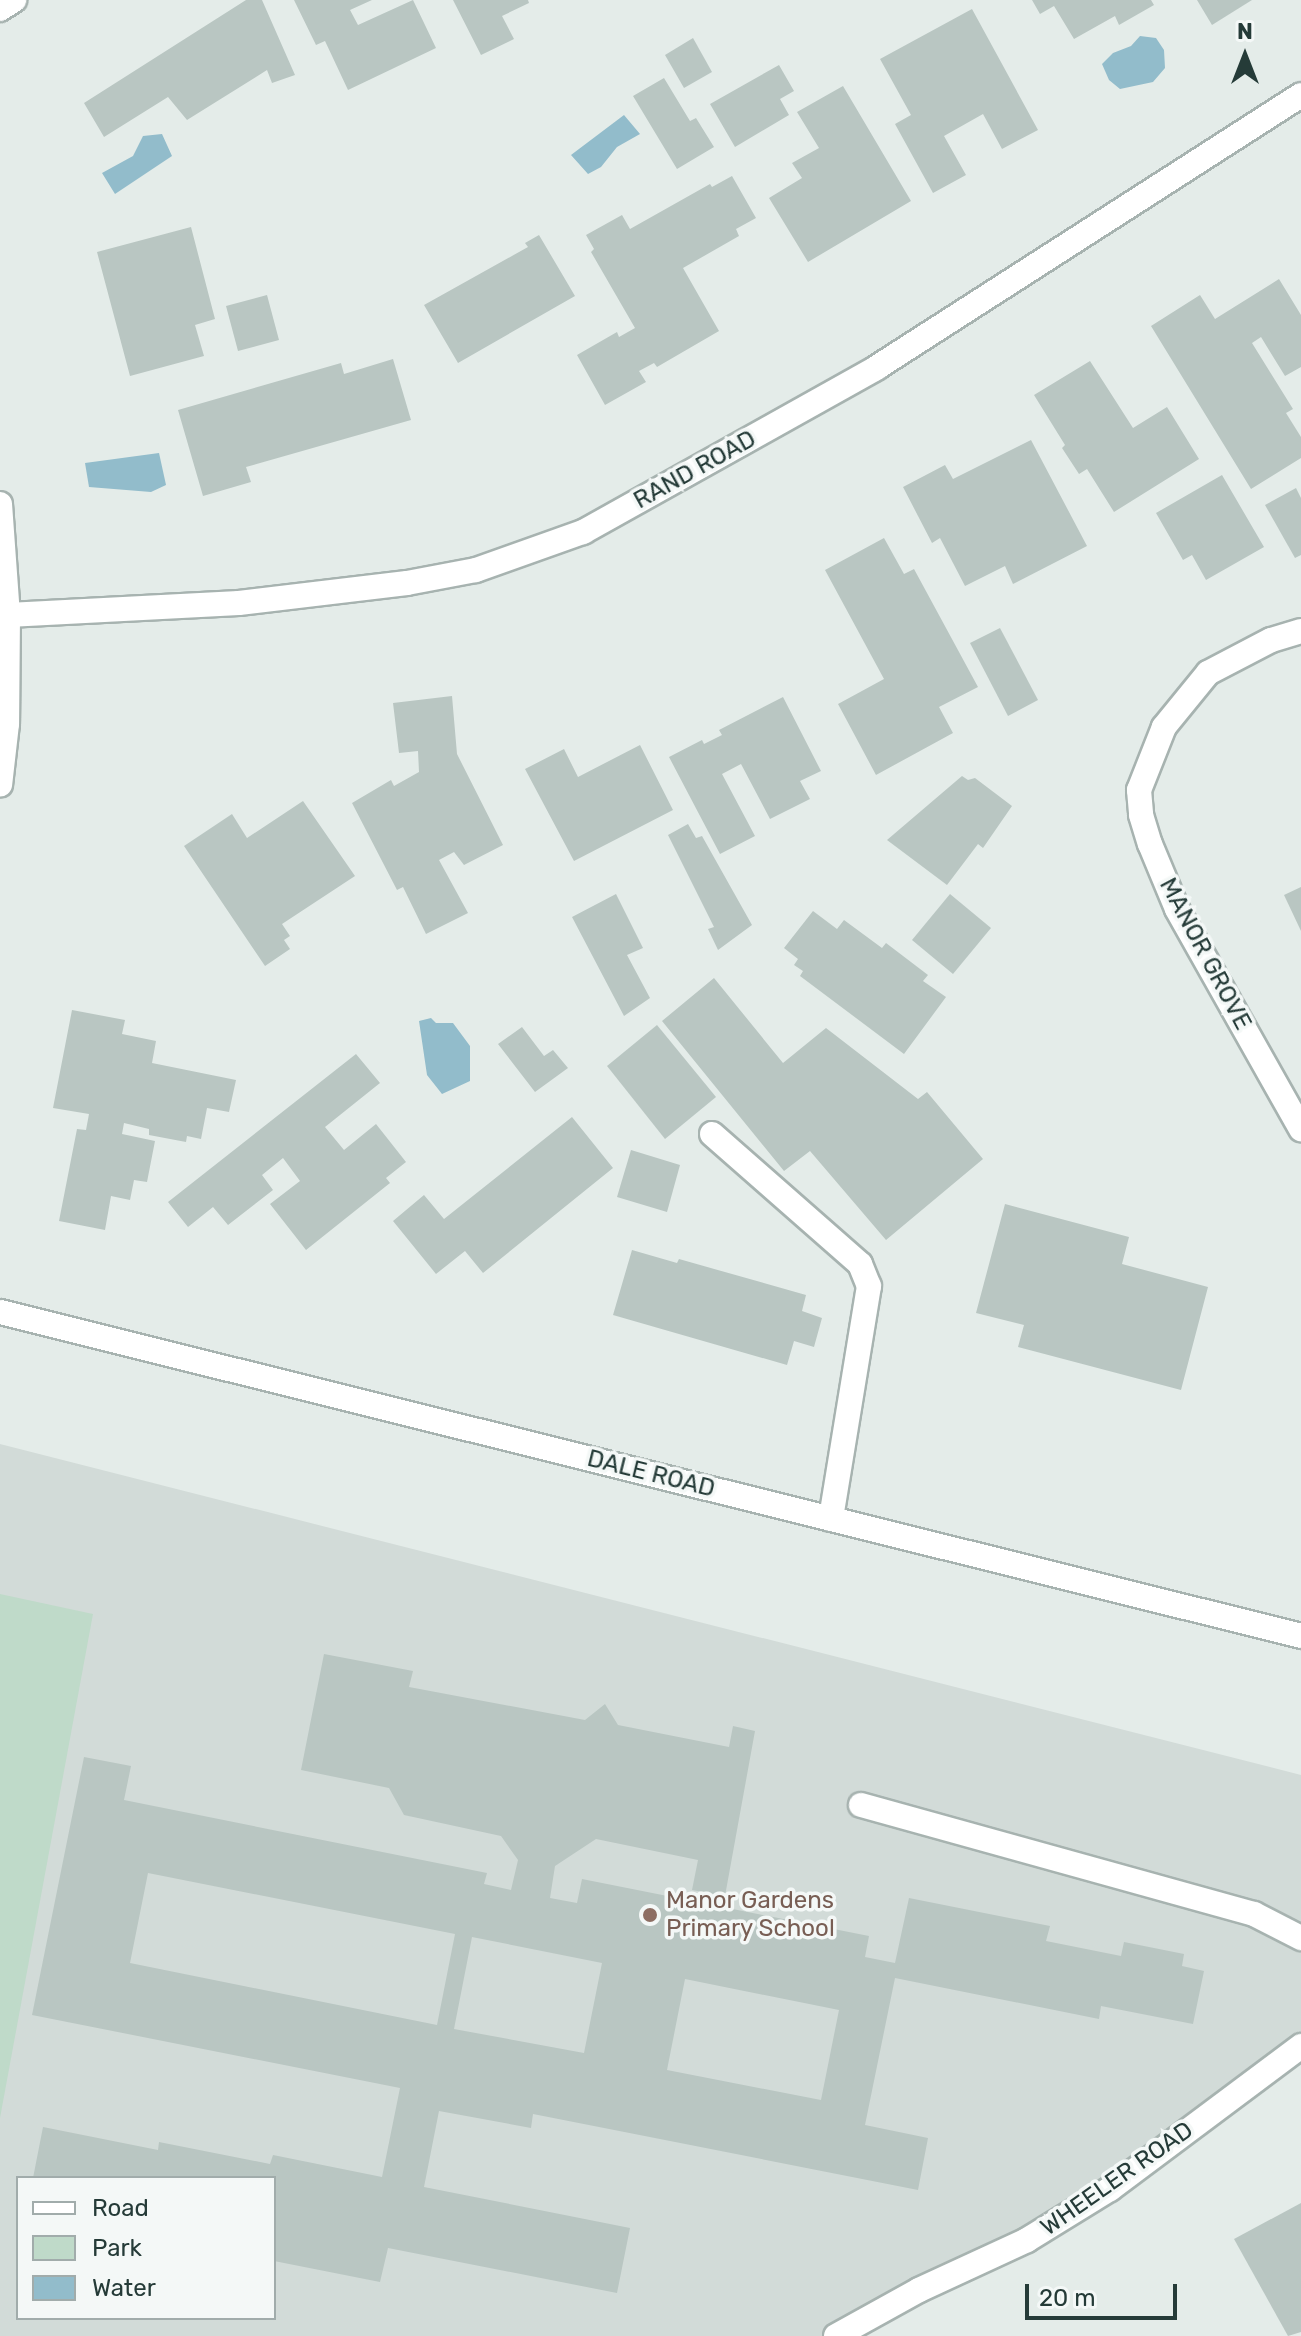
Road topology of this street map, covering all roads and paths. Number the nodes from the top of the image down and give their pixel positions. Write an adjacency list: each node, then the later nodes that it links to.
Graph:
1 (14, 0): 2 (street)
2 (0, 9)
3 (1301, 95): 5 (street, RAND ROAD)
4 (0, 504): 5 (street)
5 (8, 615): 7 (street)
6 (1301, 631): 8 (street, MANOR GROVE)
7 (0, 785)
8 (1301, 1129)
9 (712, 1134): 11 (street)
10 (0, 1312): 11 (street, DALE ROAD)
11 (831, 1519): 12 (street, DALE ROAD)
12 (1301, 1636)
13 (861, 1805): 14 (street)
14 (1301, 1938)
15 (1301, 2046): 16 (street, WHEELER ROAD)
16 (836, 2336)

